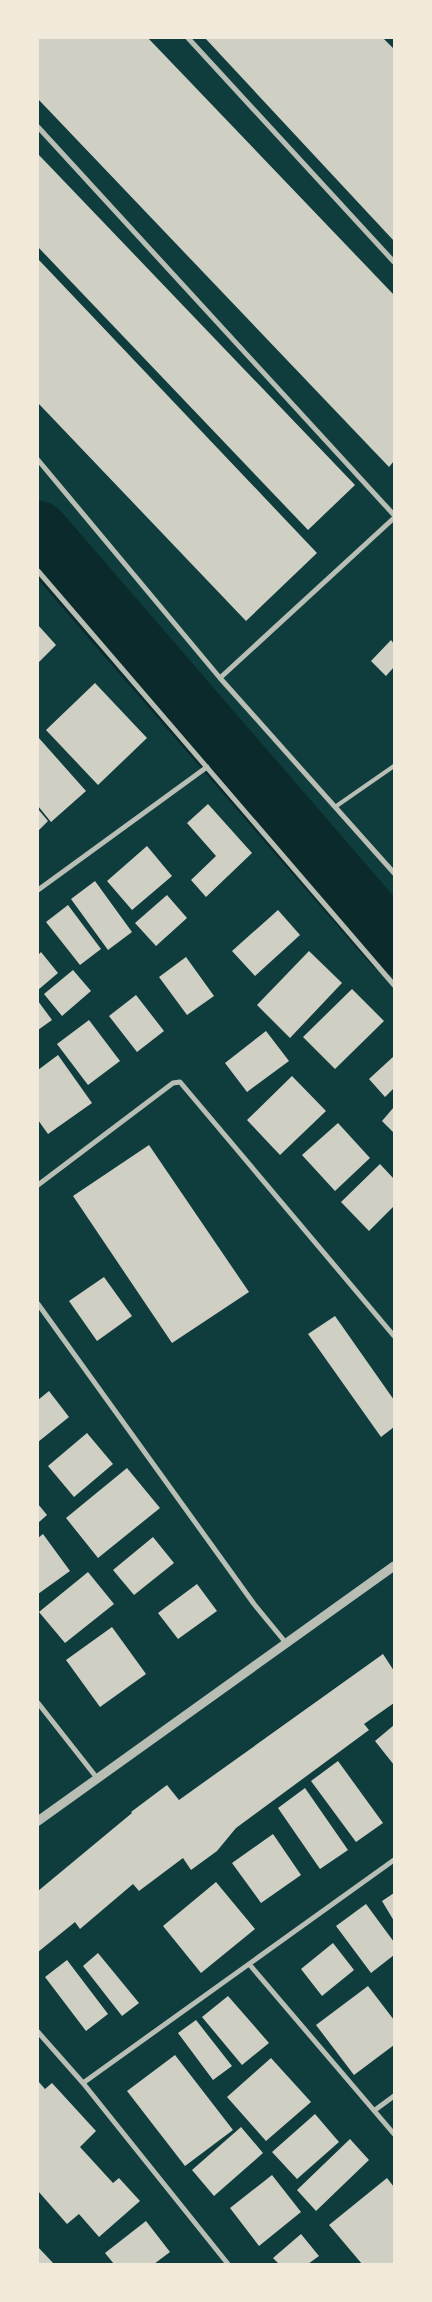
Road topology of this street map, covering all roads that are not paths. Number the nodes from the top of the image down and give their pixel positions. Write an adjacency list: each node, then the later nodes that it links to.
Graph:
1 (188, 38): 3 (street)
2 (38, 127): 5 (street)
3 (394, 262)
4 (38, 460): 7 (street)
5 (394, 516): 7 (street)
6 (38, 571): 9 (street)
7 (220, 678): 10 (street)
8 (394, 766): 10 (lane)
9 (207, 767): 12 (street); 13 (street)
10 (335, 807): 11 (street)
11 (394, 873)
12 (38, 890)
13 (394, 985)
14 (38, 1185): 16 (street)
15 (38, 1304): 18 (street)
16 (394, 1336)
17 (394, 1566): 18 (street)
18 (286, 1643): 20 (street)
19 (38, 1703): 20 (street)
20 (97, 1778): 21 (street)
21 (38, 1821)
22 (394, 1860): 23 (street)
23 (249, 1964): 25 (street); 27 (street)
24 (38, 2032): 25 (street)
25 (83, 2083): 29 (street)
26 (394, 2096): 27 (street)
27 (375, 2110): 28 (street)
28 (394, 2134)
29 (228, 2264)

